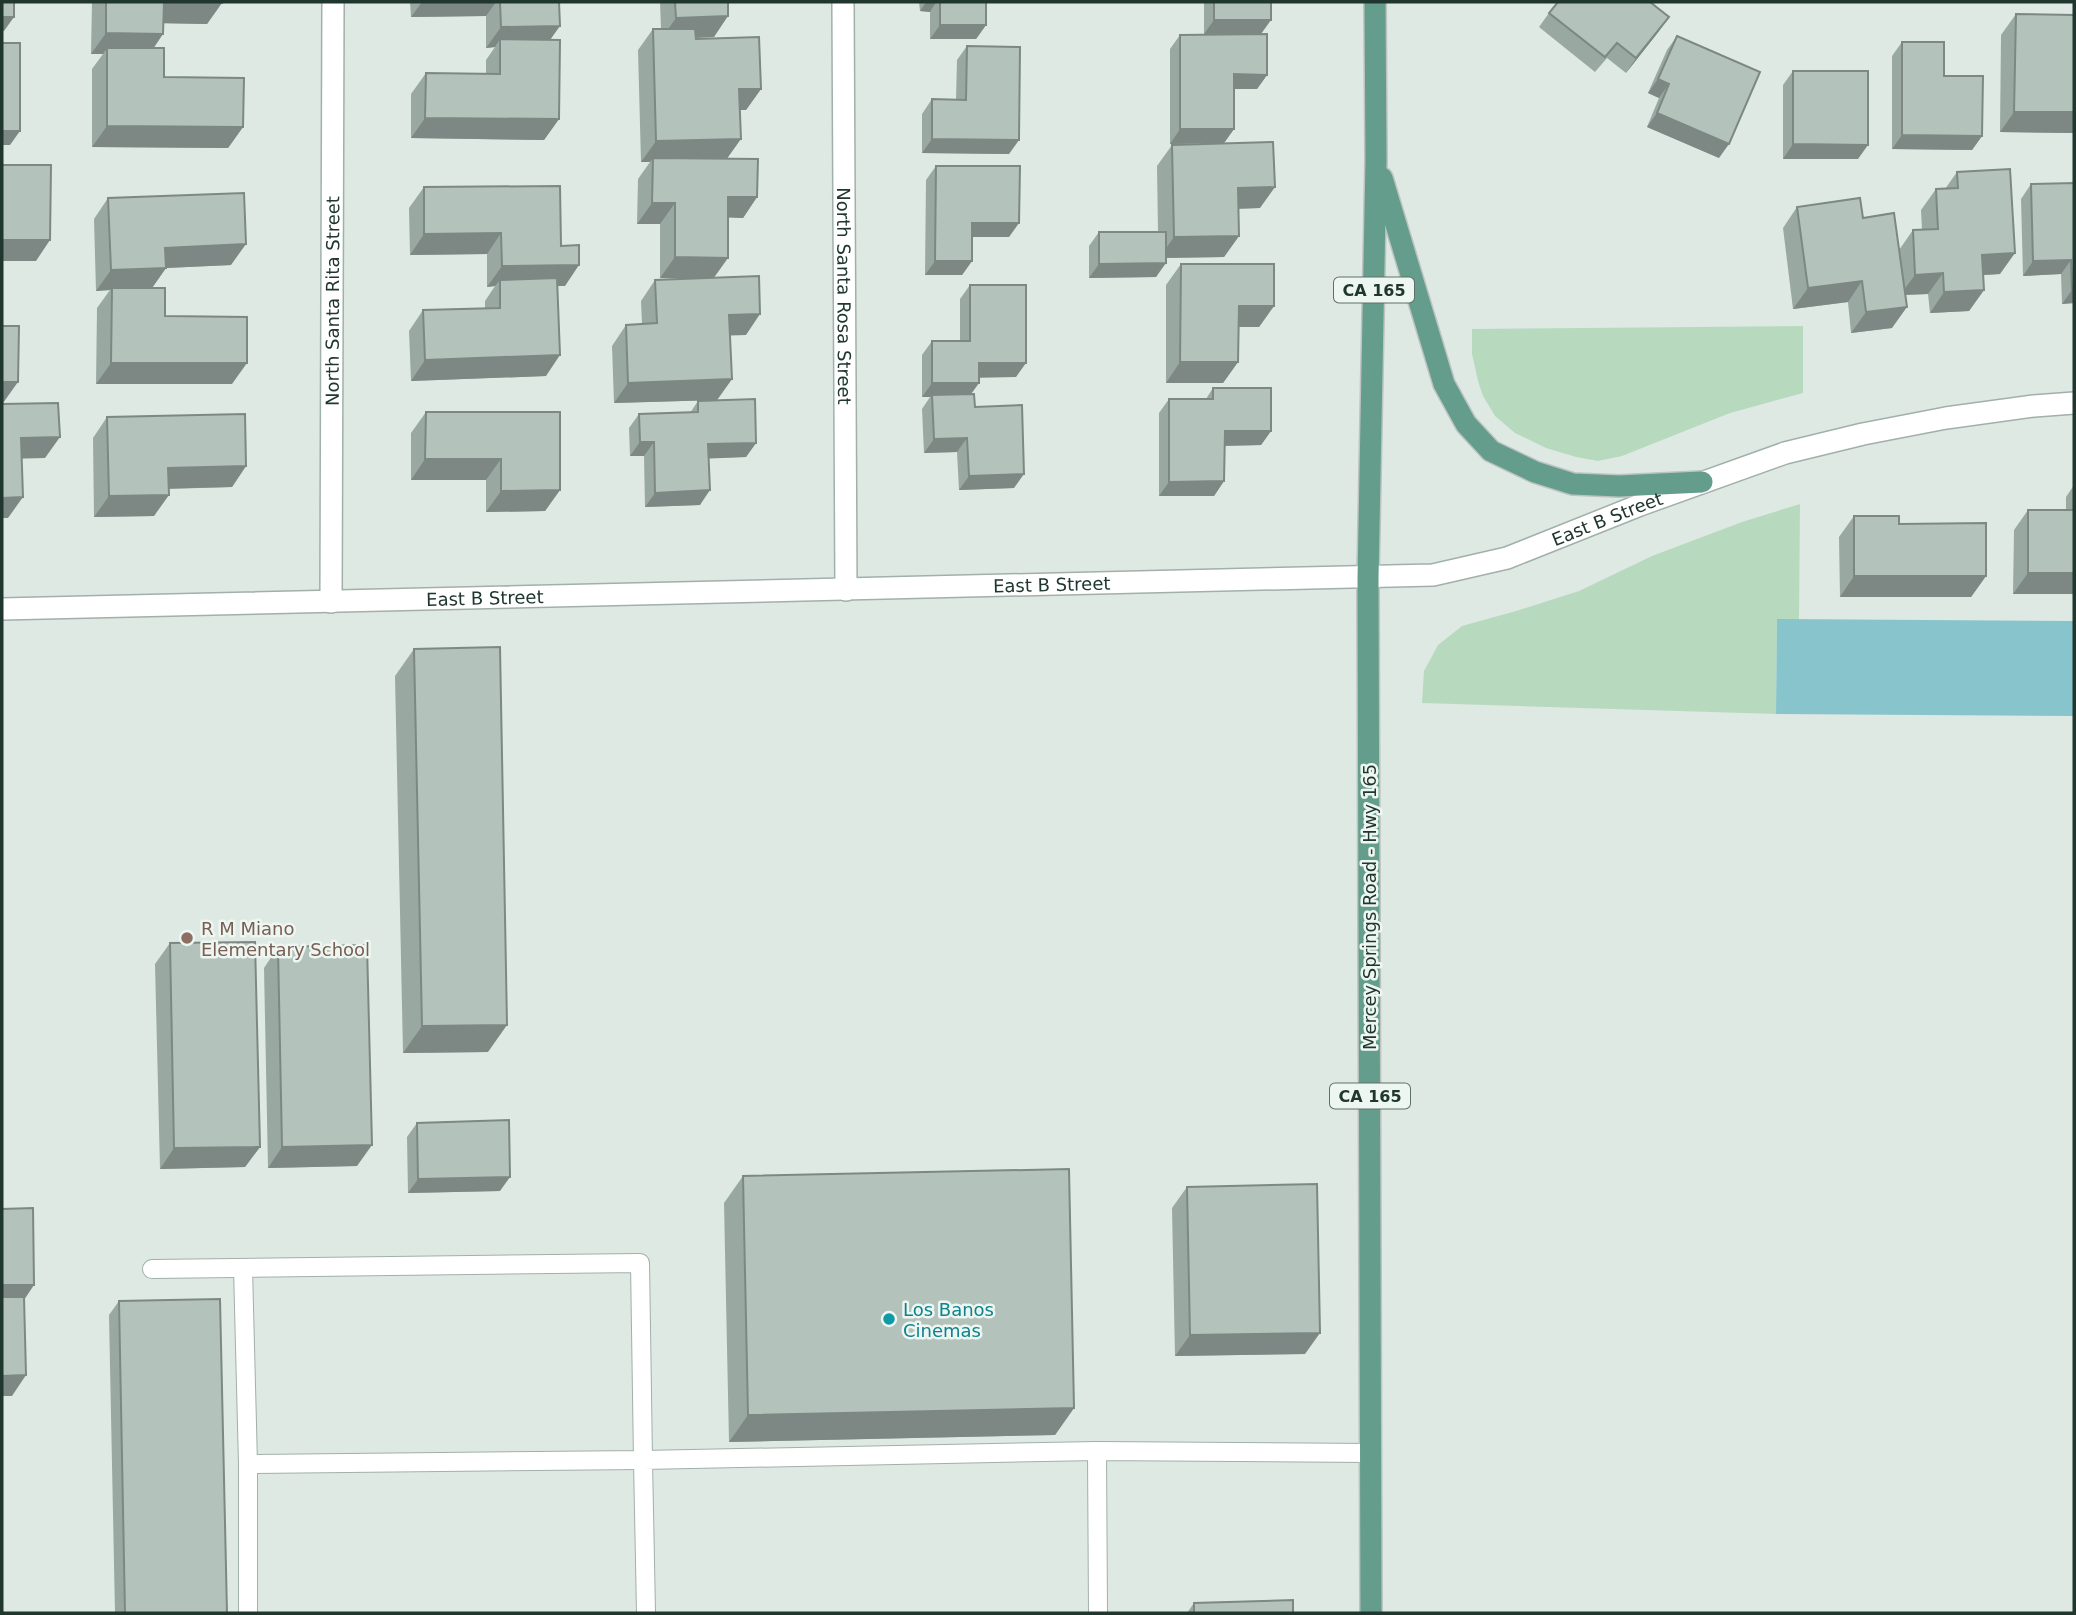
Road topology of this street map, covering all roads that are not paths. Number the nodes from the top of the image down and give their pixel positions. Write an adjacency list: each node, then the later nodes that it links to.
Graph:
1 (333, 2): 9 (street, North Santa Rita Street)
2 (843, 2): 8 (street, North Santa Rosa Street)
3 (1376, 2): 4 (main road, CA 165)
4 (1376, 160): 6 (main road); 7 (main road, CA 165)
5 (2074, 403): 6 (street, East B Street)
6 (1702, 482): 7 (street, East B Street)
7 (1368, 579): 8 (street, East B Street); 14 (main road, Mercey Springs Road - Hwy 165 / CA 165)
8 (846, 590): 9 (street, East B Street)
9 (331, 602): 10 (street, East B Street)
10 (2, 608)
11 (243, 1268): 12 (lane); 15 (lane); 16 (lane)
12 (152, 1269)
13 (1097, 1451): 14 (lane); 15 (lane); 19 (lane)
14 (1371, 1452): 20 (main road, Mercey Springs Road - Hwy 165 / CA 165)
15 (643, 1460): 16 (lane); 18 (lane)
16 (248, 1464): 17 (lane)
17 (248, 1613)
18 (646, 1613)
19 (1098, 1613)
20 (1371, 1613)

